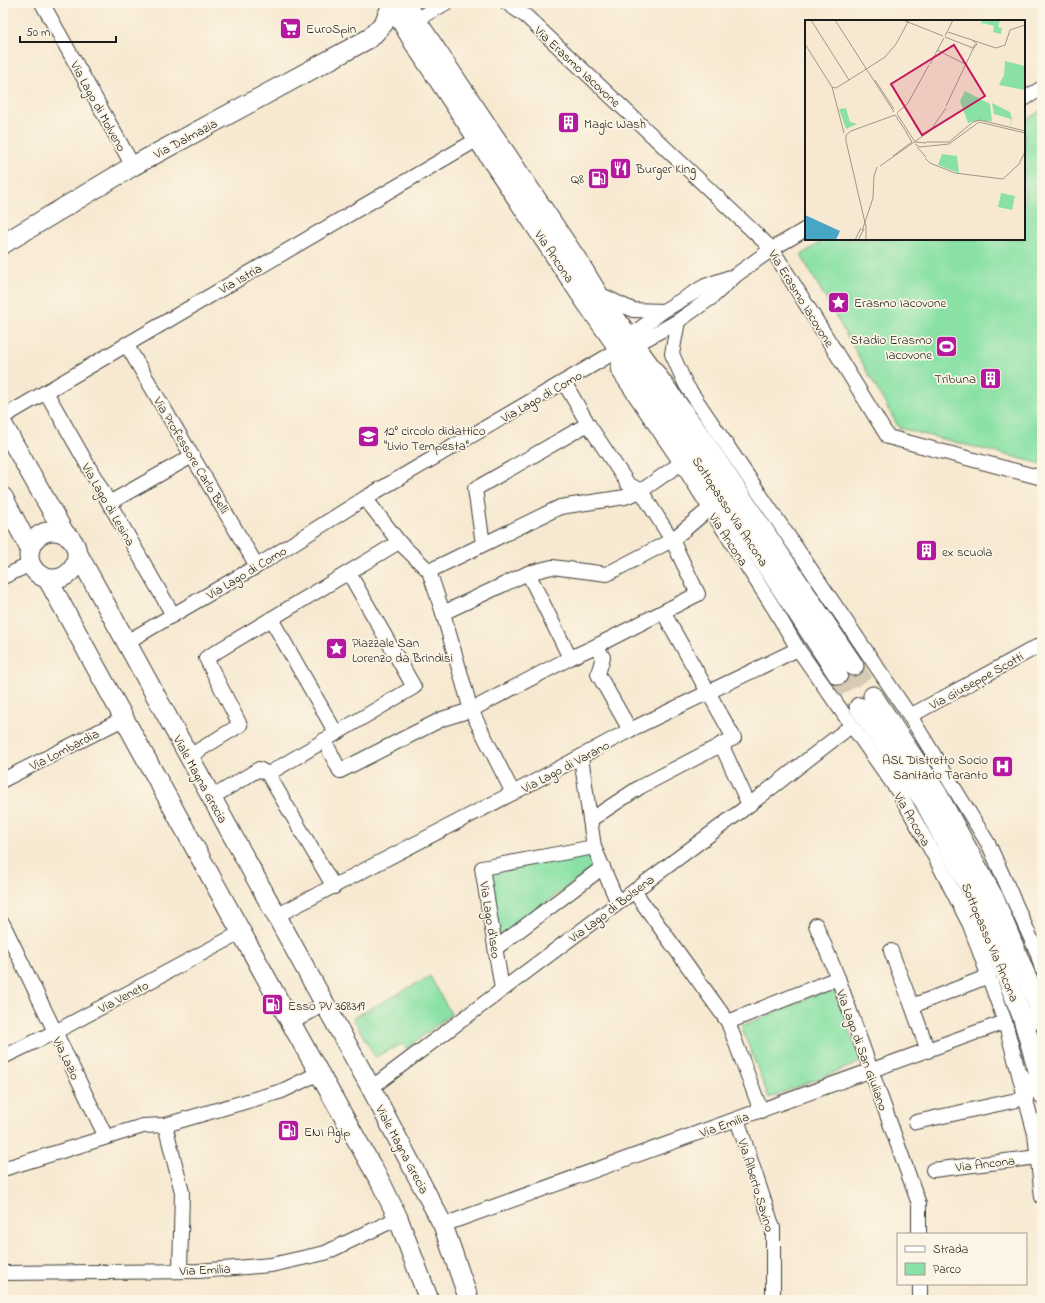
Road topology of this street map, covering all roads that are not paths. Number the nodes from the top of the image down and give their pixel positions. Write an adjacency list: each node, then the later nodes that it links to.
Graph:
1 (42, 3): 13 (street, Via Lago di Molveno)
2 (507, 3): 6 (street, Via Erasmo Iacovone)
3 (526, 3): 6 (street)
4 (396, 4): 7 (street, Via Ancona); 8 (street, Via Dalmazia); 9 (street, Via Ancona)
5 (438, 5): 7 (street)
6 (527, 17): 16 (street, Via Erasmo Iacovone)
7 (415, 20): 18 (street, Via Ancona)
8 (370, 38): 9 (street, Via Dalmazia); 13 (street, Via Dalmazia)
9 (414, 43): 12 (street, Via Ancona)
10 (1042, 88): 11 (street)
11 (1025, 98)
12 (478, 139): 21 (street, Via Istria); 22 (street, Via Ancona)
13 (133, 166): 15 (street, Via Dalmazia)
14 (805, 230): 16 (street, Via Lago di Como)
15 (3, 244)
16 (772, 249): 17 (street, Via Lago di Como); 31 (street, Via Erasmo Iacovone)
17 (736, 275): 19 (street, Via Lago di Como); 20 (street, Via Lago di Como)
18 (598, 294): 19 (street); 22 (street, Via Ancona)
19 (663, 311): 22 (street, Via Lago di Como)
20 (678, 321): 22 (street, Via Lago di Como); 28 (street)
21 (126, 344): 24 (street, Via Istria); 30 (street, Via Professore Carlo Belli)
22 (626, 345): 23 (street, Via Lago di Como); 29 (street, Sottopasso Via Ancona); 29 (street, Via Ancona)
23 (564, 382): 26 (street); 34 (street, Via Lago di Como)
24 (46, 392): 25 (street, Via Istria); 35 (street, Via Lago di Lesina)
25 (3, 417)
26 (588, 424): 32 (street); 40 (street)
27 (3, 425): 37 (street, Viale Magna Grecia)
28 (728, 447): 29 (street); 61 (street)
29 (690, 455): 32 (street); 36 (street, Via Ancona); 58 (street, Sottopasso Via Ancona)
30 (192, 456): 35 (street); 43 (street, Via Professore Carlo Belli)
31 (1042, 478)
32 (642, 491): 38 (street); 40 (street)
33 (3, 497): 42 (street)
34 (365, 498): 39 (street); 43 (street, Via Lago di Como)
35 (109, 503): 51 (street, Via Lago di Lesina)
36 (709, 508): 38 (street); 56 (street, Via Ancona)
37 (65, 534): 41 (street, Viale Magna Grecia); 42 (street)
38 (672, 540): 46 (street); 49 (street)
39 (399, 542): 44 (street); 45 (street)
40 (483, 544): 44 (street)
41 (78, 554): 48 (street); 53 (street, Viale Magna Grecia)
42 (30, 556): 47 (street); 48 (street)
43 (257, 566): 51 (street, Via Lago di Como)
44 (429, 571): 50 (street)
45 (348, 573): 52 (street); 65 (street)
46 (528, 573): 50 (street); 57 (street)
47 (3, 577)
48 (47, 578): 62 (street)
49 (663, 612): 55 (street); 59 (street)
50 (443, 613): 60 (street)
51 (173, 615): 53 (street, Via Lago di Como)
52 (271, 619): 65 (street); 68 (street)
53 (125, 643): 68 (street, Viale Magna Grecia)
54 (1042, 644): 61 (street, Via Giuseppe Scotti)
55 (596, 646): 57 (street); 64 (street)
56 (798, 649): 59 (street, Via Lago di Varano); 63 (street, Via Ancona)
57 (570, 658): 60 (street)
58 (846, 671)
59 (707, 693): 64 (street, Via Lago di Varano); 67 (street)
60 (471, 710): 66 (street); 72 (street)
61 (910, 716): 88 (street)
62 (125, 718): 71 (street, Via Lombardia); 84 (street)
63 (851, 726): 74 (street, Via Lago di Bolsena); 89 (street, Via Ancona)
64 (630, 730): 69 (street, Via Lago di Varano)
65 (336, 733): 66 (street)
66 (324, 740): 70 (street)
67 (721, 744): 74 (street); 75 (street)
68 (188, 757): 73 (street, Viale Magna Grecia)
69 (581, 757): 72 (street, Via Lago di Varano); 75 (street)
70 (268, 774): 73 (street); 78 (street)
71 (3, 780)
72 (513, 793): 78 (street, Via Lago di Varano)
73 (211, 798): 81 (street, Viale Magna Grecia)
74 (749, 805): 79 (street, Via Lago di Bolsena)
75 (590, 820): 76 (street)
76 (594, 847): 77 (street); 86 (street, Via Lago d'Iseo)
77 (602, 867): 80 (street); 86 (street)
78 (334, 886): 81 (street, Via Lago di Varano)
79 (634, 891): 80 (street, Via Lago di Bolsena); 96 (street)
80 (618, 903): 91 (street, Via Lago di Bolsena)
81 (276, 916): 92 (street, Viale Magna Grecia)
82 (3, 924): 98 (street, Via Lazio)
83 (816, 925): 90 (street)
84 (242, 932): 95 (street); 98 (street, Via Veneto)
85 (993, 941): 89 (street); 94 (street, Sottopasso Via Ancona); 104 (street, Sottopasso Via Ancona)
86 (496, 948): 91 (street, Via Lago d'Iseo)
87 (891, 951): 93 (street)
88 (1042, 969)
89 (986, 970): 93 (street); 97 (street, Via Ancona)
90 (838, 978): 96 (street, Via Lago di San Giuliano); 101 (street, Via Lago di San Giuliano)
91 (502, 989): 105 (street, Via Lago di Bolsena)
92 (324, 1004): 95 (street); 105 (street, Viale Magna Grecia)
93 (912, 1006): 99 (street)
94 (1042, 1021)
95 (291, 1022): 102 (street)
96 (728, 1022): 108 (street)
97 (1006, 1022): 99 (street, Via Emilia); 103 (street, Via Ancona)
98 (55, 1032): 100 (street, Via Veneto); 112 (street, Via Lazio)
99 (928, 1051): 101 (street, Via Emilia)
100 (3, 1057)
101 (871, 1071): 108 (street, Via Emilia); 119 (street, Via Lago di San Giuliano)
102 (319, 1073): 111 (street); 117 (street)
103 (1019, 1074): 106 (street); 107 (street, Via Ancona)
104 (1042, 1084)
105 (371, 1088): 118 (street, Viale Magna Grecia)
106 (1042, 1097)
107 (1026, 1098): 110 (street); 113 (street, Via Ancona)
108 (761, 1111): 109 (street, Via Emilia)
109 (737, 1119): 118 (street, Via Emilia); 125 (street, Via Alberto Savino)
110 (916, 1122)
111 (165, 1125): 112 (street); 120 (street)
112 (106, 1137): 114 (street)
113 (1038, 1157): 115 (street, Via Ancona); 116 (street, Via Ancona)
114 (3, 1169)
115 (933, 1170)
116 (1042, 1197)
117 (398, 1218): 120 (street, Via Emilia); 123 (street)
118 (443, 1224): 124 (street, Viale Magna Grecia)
119 (919, 1233)
120 (180, 1271): 121 (street, Via Emilia)
121 (3, 1273)
122 (920, 1285): 126 (street)
123 (429, 1300)
124 (468, 1300)
125 (773, 1300)
126 (920, 1300)

